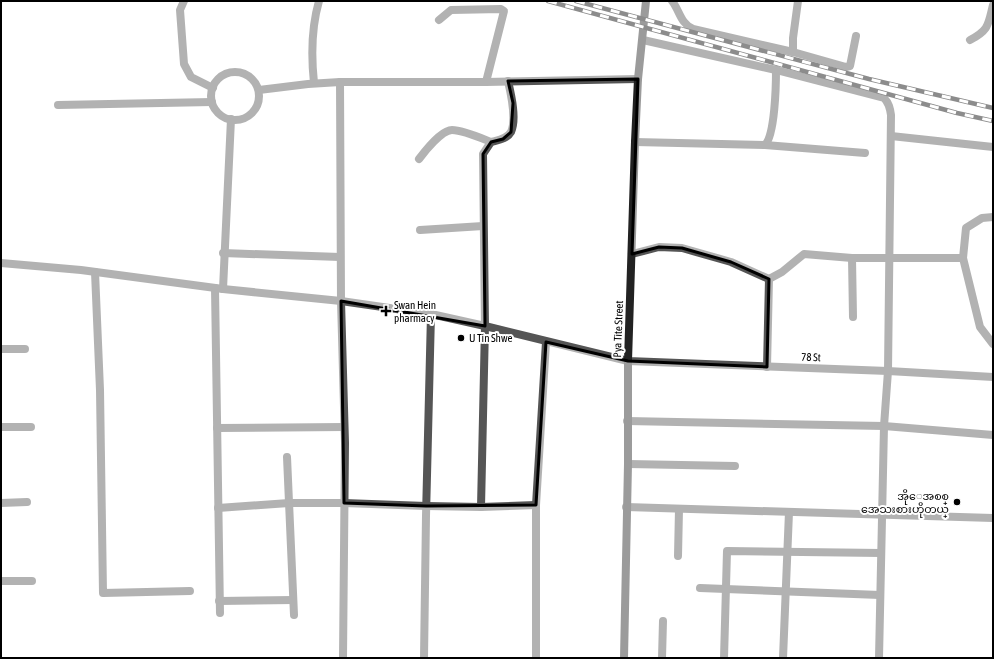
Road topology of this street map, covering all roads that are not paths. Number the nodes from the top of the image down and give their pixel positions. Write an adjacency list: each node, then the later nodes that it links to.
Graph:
1 (184, 1): 18 (street)
2 (318, 1): 17 (street)
3 (646, 1): 9 (street, Pya Tite Street)
4 (672, 1): 11 (street)
5 (798, 1): 11 (street)
6 (993, 5): 10 (street)
7 (439, 20): 16 (street)
8 (856, 36): 11 (street)
9 (643, 40): 12 (street); 13 (street, Pya Tite Street)
10 (970, 40)
11 (793, 52)
12 (776, 70): 23 (street); 26 (street)
13 (638, 79): 14 (street); 25 (street, Pya Tite Street)
14 (508, 81): 16 (street); 24 (street)
15 (340, 82): 16 (street); 17 (street); 35 (street)
16 (486, 82)
17 (314, 83): 19 (street)
18 (213, 88): 19 (street); 20 (street)
19 (259, 90): 22 (street)
20 (212, 102): 21 (street); 22 (street)
21 (58, 105)
22 (231, 119): 33 (street)
23 (891, 136): 27 (street); 37 (street)
24 (491, 142): 29 (street); 31 (street)
25 (635, 142): 26 (street); 34 (street, Pya Tite Street)
26 (765, 145): 28 (street)
27 (993, 147)
28 (865, 153)
29 (419, 159)
30 (993, 217): 38 (street)
31 (483, 226): 32 (street); 46 (street)
32 (420, 230)
33 (224, 253): 35 (street); 42 (street)
34 (632, 254): 41 (street); 51 (street, Pya Tite Street)
35 (340, 257): 43 (street)
36 (852, 258): 37 (street); 41 (street); 45 (street)
37 (890, 258): 38 (street); 53 (street)
38 (963, 258): 48 (street)
39 (1, 263): 40 (street, 78 St)
40 (95, 272): 42 (street, 78 St); 85 (street)
41 (768, 279): 52 (street)
42 (219, 288): 43 (street, 78 St); 59 (street)
43 (341, 301): 44 (street, 78 St); 60 (street)
44 (431, 314): 46 (street, 78 St); 70 (street)
45 (853, 317)
46 (485, 326): 47 (street, 78 St); 71 (street)
47 (546, 342): 51 (street, 78 St); 69 (street)
48 (993, 344)
49 (1, 349): 50 (street)
50 (24, 349)
51 (628, 361): 52 (street, 78 St); 55 (street, Pya Tite Street)
52 (767, 367): 53 (street, 78 St)
53 (888, 371): 54 (street, 78 St); 56 (street)
54 (993, 377)
55 (627, 420): 56 (street); 63 (street, Pya Tite Street)
56 (884, 426): 61 (street); 76 (street)
57 (1, 427): 58 (street)
58 (31, 427)
59 (217, 428): 60 (street); 73 (street)
60 (344, 428): 68 (street)
61 (993, 435)
62 (287, 457): 67 (street)
63 (628, 464): 64 (street); 72 (street, Pya Tite Street)
64 (735, 466)
65 (27, 502): 66 (street)
66 (1, 503)
67 (289, 503): 68 (street); 73 (street); 88 (street)
68 (344, 503): 70 (street); 93 (street)
69 (536, 505): 71 (street); 95 (street)
70 (426, 506): 71 (street); 94 (street)
71 (481, 507)
72 (626, 507): 74 (street); 96 (street, Pya Tite Street)
73 (218, 508): 89 (street)
74 (679, 509): 75 (street); 80 (street)
75 (789, 512): 76 (street); 78 (street)
76 (882, 514): 77 (street); 79 (street)
77 (993, 518)
78 (787, 551): 79 (street); 84 (street); 86 (street)
79 (881, 553): 87 (street)
80 (678, 556)
81 (32, 580): 82 (street)
82 (1, 581)
83 (700, 588): 84 (street)
84 (726, 590): 86 (street); 98 (street)
85 (190, 591)
86 (785, 592): 87 (street); 99 (street)
87 (880, 595): 100 (street)
88 (293, 600): 89 (street); 91 (street)
89 (219, 601): 90 (street)
90 (220, 613)
91 (294, 616)
92 (663, 621): 97 (street)
93 (343, 658)
94 (424, 658)
95 (536, 658)
96 (624, 658)
97 (662, 658)
98 (724, 658)
99 (783, 658)
100 (878, 658)

